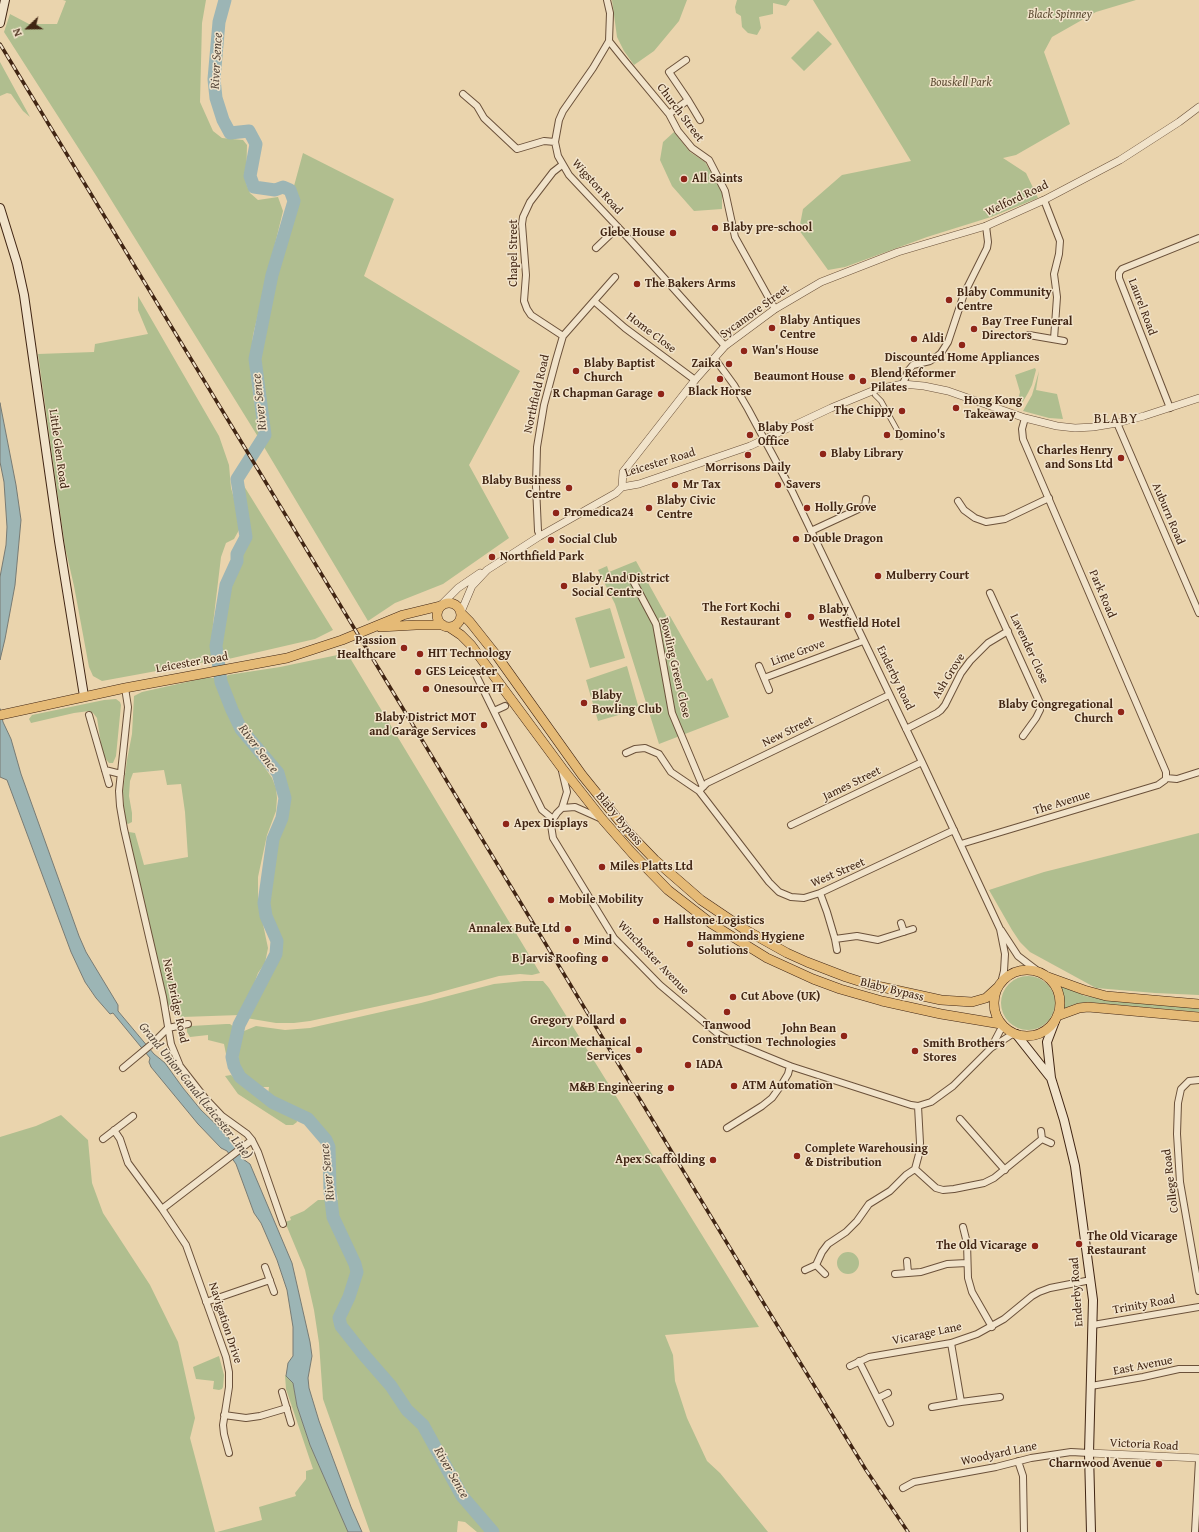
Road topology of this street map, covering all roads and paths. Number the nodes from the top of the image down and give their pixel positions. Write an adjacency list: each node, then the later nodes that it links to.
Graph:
1 (5, 0): 3 (main road)
2 (607, 0): 4 (street)
3 (0, 23)
4 (609, 41): 9 (street, Church Street); 11 (street, Wigston Road)
5 (686, 60): 7 (street)
6 (463, 94): 11 (street)
7 (688, 100): 9 (street); 10 (street)
8 (1199, 107): 13 (street, Welford Road)
9 (670, 114): 21 (street, Church Street)
10 (700, 120)
11 (555, 142): 12 (street, Wigston Road)
12 (562, 166): 16 (street, Wigston Road); 23 (street, Chapel Street)
13 (1044, 200): 15 (street, Welford Road); 24 (street)
14 (0, 208): 59 (main road, Little Glen Road)
15 (986, 226): 21 (street, Sycamore Street); 29 (street, Welford Road)
16 (618, 227): 18 (street); 26 (street, Wigston Road)
17 (1199, 238): 32 (street, Laurel Road)
18 (596, 248)
19 (615, 277): 20 (street, Northfield Road)
20 (594, 301): 23 (street, Northfield Road); 28 (street, Home Close)
21 (775, 309): 26 (street, Sycamore Street)
22 (1029, 334): 24 (street)
23 (563, 336): 42 (street, Northfield Road)
24 (1054, 339): 25 (street)
25 (1064, 341)
26 (725, 346): 27 (street, Sycamore Street)
27 (715, 358): 28 (street, Sycamore Street); 36 (street, Enderby Road)
28 (695, 380): 37 (street, Sycamore Street)
29 (903, 384): 33 (street, Leicester Road); 36 (street, Leicester Road)
30 (875, 395): 35 (street)
31 (1199, 398): 32 (street, Leicester Road)
32 (1170, 408): 34 (street, Leicester Road)
33 (1025, 418): 34 (street, Leicester Road); 38 (street, Park Road)
34 (1117, 423): 48 (street, Auburn Road)
35 (901, 437)
36 (764, 439): 37 (street, Leicester Road); 41 (street, Enderby Road)
37 (622, 487): 42 (street, Leicester Road)
38 (1049, 498): 40 (street); 72 (street, Park Road)
39 (866, 499): 41 (street)
40 (958, 501)
41 (811, 531): 52 (street, Enderby Road)
42 (540, 536): 43 (street, Leicester Road)
43 (487, 570): 46 (street, Leicester Road); 47 (street, Leicester Road)
44 (632, 577): 74 (street, Bowling Green Close)
45 (990, 593): 51 (street, Lavender Close)
46 (441, 605): 47 (main road); 49 (main road); 50 (main road, Leicester Road)
47 (461, 613): 49 (main road); 89 (main road, Blaby Bypass)
48 (1199, 613)
49 (446, 626): 50 (main road, Leicester Road); 68 (main road, Blaby Bypass)
50 (372, 628): 56 (main road, Leicester Road)
51 (1008, 631): 64 (street, Ash Grove); 65 (street, Lavender Close)
52 (863, 641): 55 (street, Lime Grove); 58 (street, Enderby Road)
53 (759, 666): 55 (street, Lime Grove)
54 (476, 675): 61 (street)
55 (764, 678): 57 (street, Lime Grove)
56 (125, 688): 59 (main road, Leicester Road); 71 (street, New Bridge Road)
57 (769, 690)
58 (889, 695): 64 (street, Enderby Road); 74 (street, New Street)
59 (84, 696): 62 (main road, Leicester Road)
60 (505, 706): 61 (street)
61 (494, 711): 76 (street)
62 (0, 715)
63 (89, 715): 69 (street)
64 (906, 729): 67 (street, Enderby Road)
65 (1023, 736)
66 (626, 753): 74 (street)
67 (922, 762): 78 (street, James Street); 79 (street, Enderby Road)
68 (562, 768): 75 (street); 77 (main road, Blaby Bypass)
69 (105, 770): 71 (street); 73 (street)
70 (1199, 772): 72 (street)
71 (121, 774): 95 (street, New Bridge Road)
72 (1166, 778): 80 (street, The Avenue)
73 (109, 784)
74 (701, 789): 81 (street, West Street)
75 (562, 808): 76 (street); 77 (street)
76 (553, 818): 98 (street, Winchester Avenue)
77 (603, 820): 94 (main road, Blaby Bypass)
78 (791, 826)
79 (954, 830): 80 (street, Enderby Road); 81 (street, West Street)
80 (961, 844): 84 (street, Enderby Road)
81 (820, 894): 86 (street)
82 (901, 923): 85 (street)
83 (912, 929): 85 (street)
84 (1000, 929): 88 (street, Enderby Road); 89 (street, Enderby Road)
85 (904, 932): 86 (street)
86 (835, 939): 87 (street)
87 (837, 950)
88 (1043, 974): 89 (main road); 90 (main road); 92 (main road)
89 (1000, 985): 94 (main road)
90 (1199, 1004)
91 (1199, 1017): 92 (main road)
92 (1056, 1018): 96 (main road); 100 (main road)
93 (188, 1024): 95 (street)
94 (1002, 1024): 96 (main road); 97 (street)
95 (168, 1028): 99 (street); 110 (street, New Bridge Road)
96 (1015, 1034): 97 (street); 100 (main road)
97 (991, 1048): 102 (street)
98 (790, 1066): 102 (street, Winchester Avenue); 105 (street)
99 (123, 1068)
100 (1051, 1078): 126 (main road, Enderby Road)
101 (1199, 1080): 127 (street, College Road)
102 (918, 1106): 112 (street)
103 (133, 1116): 106 (street)
104 (960, 1119): 113 (street)
105 (727, 1128)
106 (114, 1130): 108 (street); 114 (street, Navigation Drive)
107 (1041, 1131): 109 (street)
108 (103, 1139)
109 (1042, 1139): 111 (street); 113 (street)
110 (252, 1140): 114 (street); 115 (street, New Bridge Road)
111 (1051, 1143)
112 (915, 1169): 113 (street); 119 (street)
113 (1005, 1170)
114 (162, 1209): 129 (street, Navigation Drive)
115 (283, 1224)
116 (963, 1227): 118 (street)
117 (907, 1261): 122 (street)
118 (967, 1262): 122 (street); 132 (street)
119 (816, 1265): 121 (street); 123 (street)
120 (265, 1267): 125 (street)
121 (805, 1270)
122 (908, 1273): 124 (street)
123 (824, 1274)
124 (895, 1274)
125 (270, 1280): 128 (street); 129 (street)
126 (1091, 1280): 131 (main road, Enderby Road); 132 (street, Vicarage Lane)
127 (1199, 1291)
128 (274, 1292)
129 (206, 1302): 145 (street, Navigation Drive)
130 (1199, 1307): 131 (street, Trinity Road)
131 (1092, 1325): 137 (main road, Enderby Road)
132 (992, 1327): 133 (street, Vicarage Lane)
133 (951, 1342): 134 (street, Vicarage Lane); 142 (street)
134 (859, 1361): 135 (street, Vicarage Lane); 141 (street)
135 (850, 1366)
136 (1199, 1369): 137 (street, East Avenue)
137 (1091, 1386): 149 (main road, Enderby Road)
138 (282, 1392): 143 (street)
139 (888, 1393): 141 (street)
140 (1000, 1397): 142 (street)
141 (878, 1398): 146 (street)
142 (961, 1402): 144 (street)
143 (286, 1408): 145 (street); 147 (street)
144 (932, 1408)
145 (224, 1415): 148 (street, Navigation Drive)
146 (890, 1423)
147 (291, 1424)
148 (229, 1453)
149 (1089, 1453): 150 (street, Victoria Road); 151 (street, Woodyard Lane); 156 (main road, Enderby Road)
150 (1199, 1459): 157 (street)
151 (1018, 1462): 153 (street, Woodyard Lane); 155 (street)
152 (911, 1475): 153 (street)
153 (914, 1482): 154 (street, Woodyard Lane)
154 (903, 1488)
155 (1024, 1532)
156 (1091, 1532)
157 (1195, 1532)

